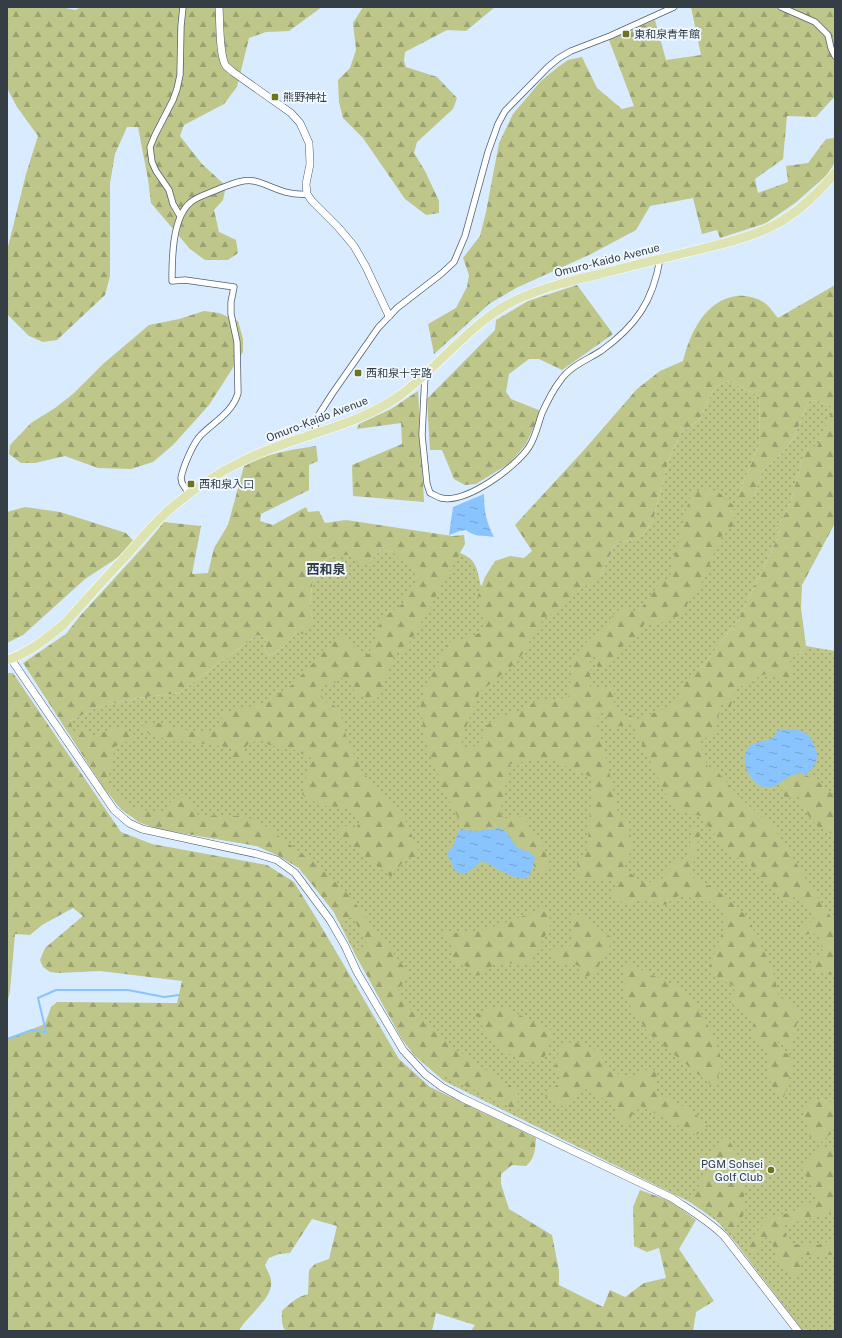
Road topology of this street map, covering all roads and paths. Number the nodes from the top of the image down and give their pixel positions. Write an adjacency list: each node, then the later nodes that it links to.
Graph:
1 (183, 7): 8 (street)
2 (219, 7): 7 (street)
3 (674, 7): 10 (street)
4 (781, 7): 5 (street)
5 (835, 56)
6 (835, 174): 9 (main road, Omuro-Kaido Avenue)
7 (307, 194): 8 (street); 10 (street)
8 (180, 216): 13 (street)
9 (660, 259): 11 (main road, Omuro-Kaido Avenue); 11 (street)
10 (389, 316): 12 (street)
11 (425, 375): 12 (main road, Omuro-Kaido Avenue)
12 (316, 434): 13 (main road, Omuro-Kaido Avenue)
13 (189, 494): 14 (main road, Omuro-Kaido Avenue)
14 (9, 660): 15 (street)
15 (798, 1331)

